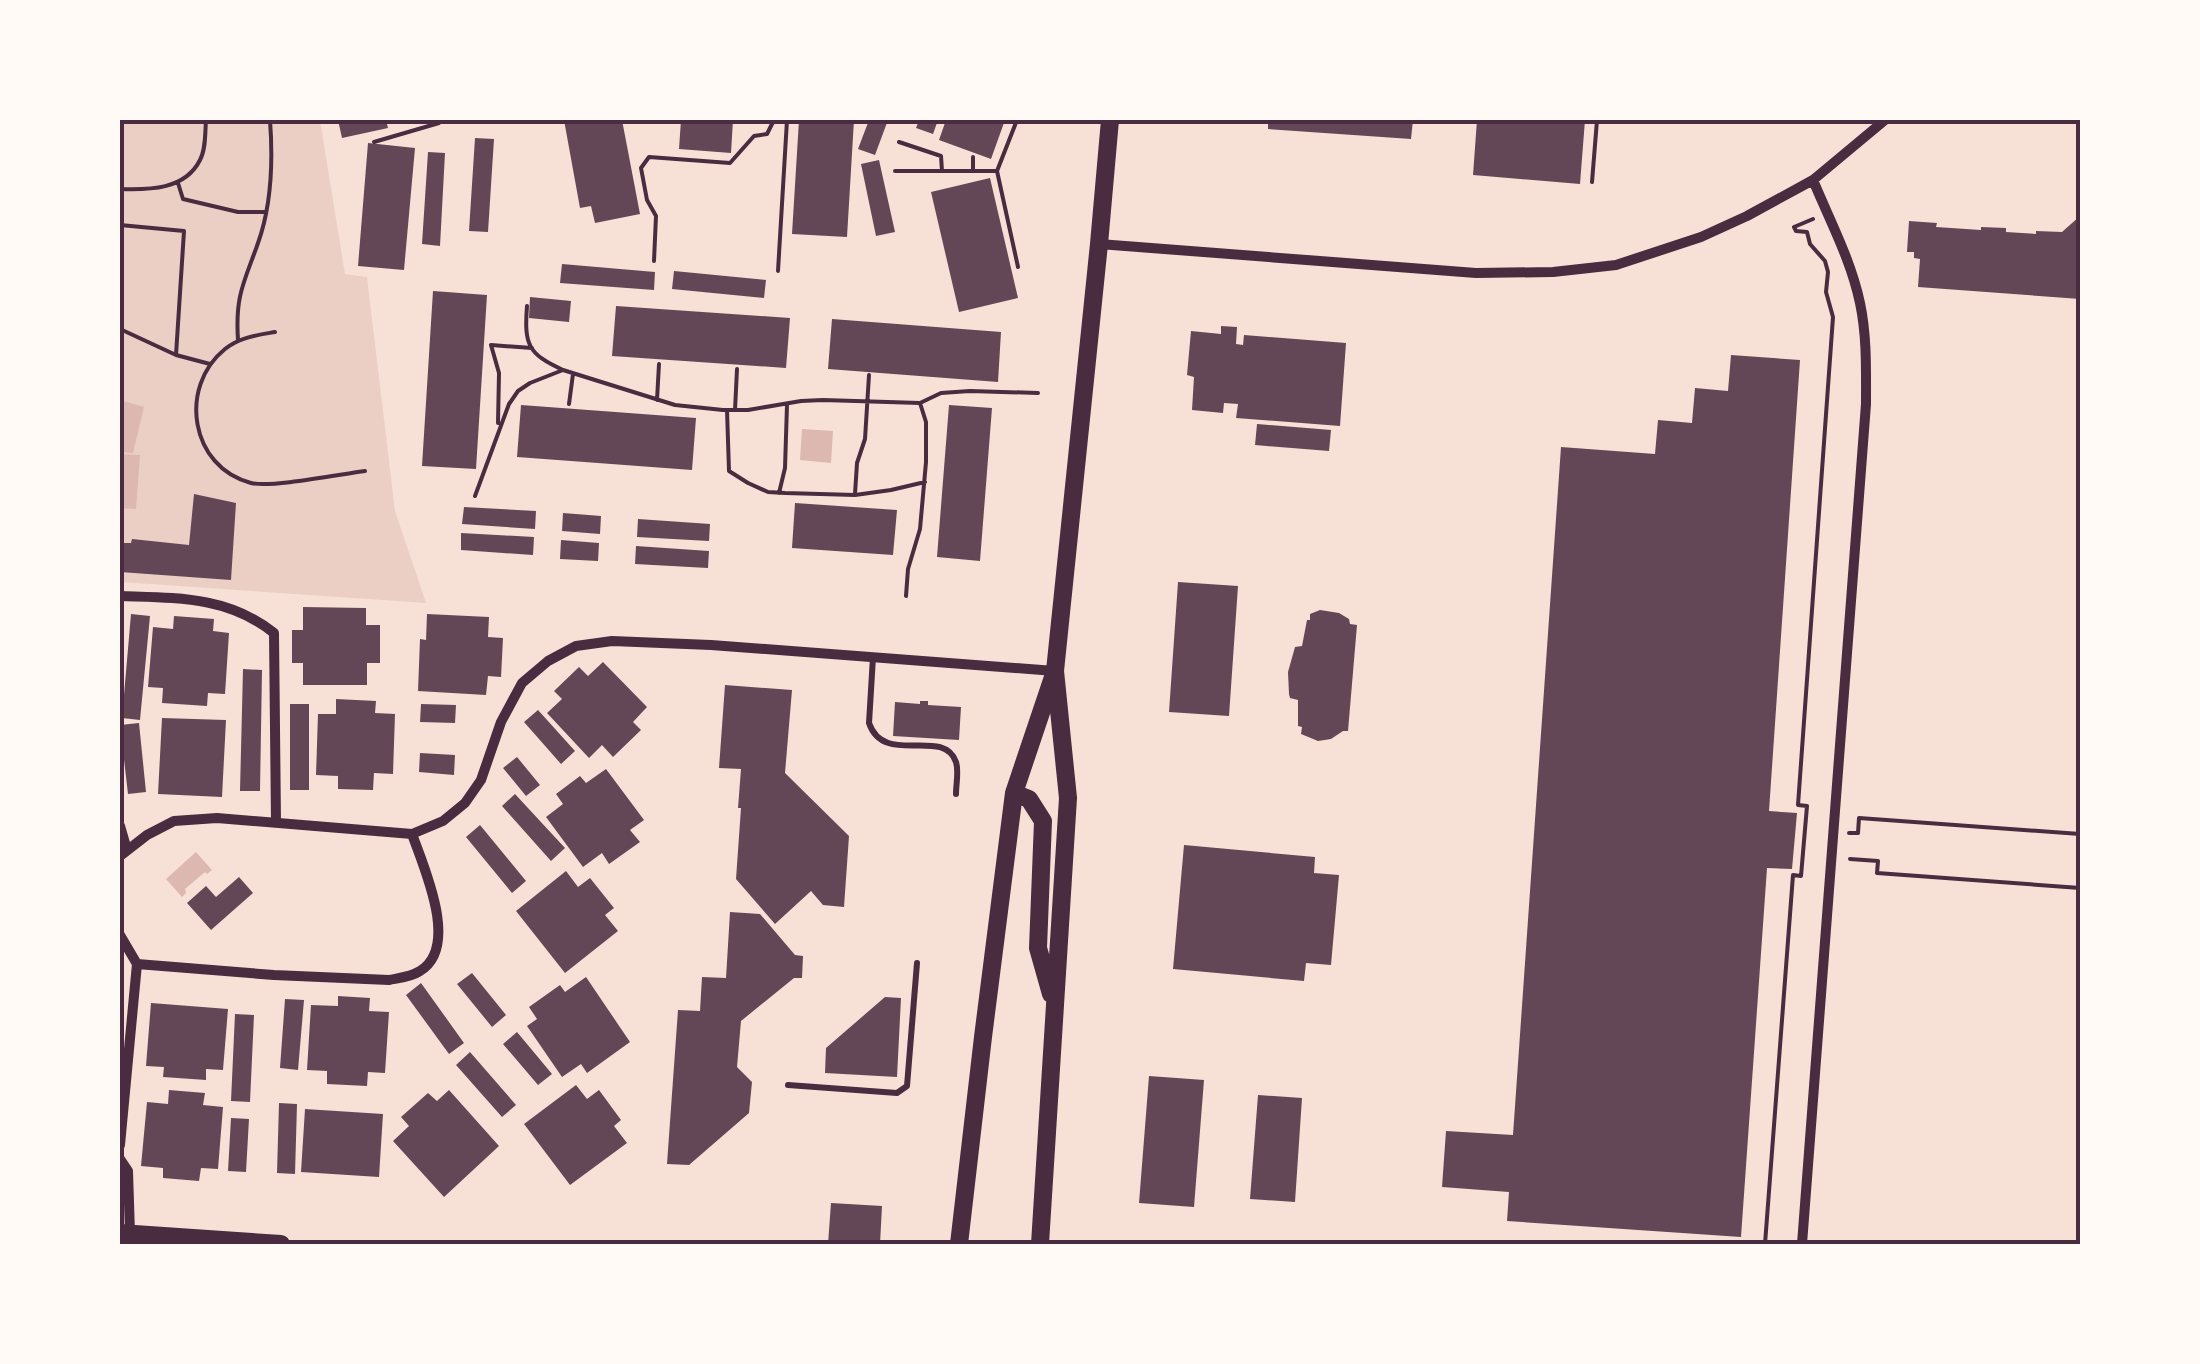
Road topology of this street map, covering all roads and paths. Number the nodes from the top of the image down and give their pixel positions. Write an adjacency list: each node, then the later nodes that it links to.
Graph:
1 (206, 120): 19 (path)
2 (270, 120): 21 (path)
3 (774, 120): 25 (path)
4 (787, 120): 27 (path)
5 (1017, 120): 16 (path)
6 (1110, 120): 24 (main road)
7 (1597, 120): 18 (path)
8 (1885, 120): 17 (street)
9 (439, 123): 10 (path)
10 (374, 142)
11 (899, 142): 14 (path)
12 (973, 157): 15 (path)
13 (896, 171): 14 (path)
14 (942, 171): 15 (path)
15 (973, 171): 16 (path)
16 (997, 171): 26 (path)
17 (1812, 180): 22 (street); 24 (street)
18 (1592, 182)
19 (178, 183): 20 (path); 21 (path)
20 (120, 189)
21 (266, 212): 31 (path)
22 (1827, 213): 79 (path); 80 (street)
23 (120, 226): 33 (path)
24 (1099, 244): 57 (main road)
25 (654, 261)
26 (1018, 267)
27 (778, 271)
28 (527, 306): 32 (path)
29 (120, 328): 33 (path)
30 (276, 332): 31 (path)
31 (238, 340): 34 (path)
32 (532, 348): 37 (path); 48 (path)
33 (176, 354): 34 (path)
34 (210, 364): 49 (path)
35 (659, 364): 41 (path)
36 (738, 369): 47 (path)
37 (563, 370): 38 (path); 48 (path)
38 (573, 374): 41 (path); 44 (path)
39 (869, 375): 42 (path)
40 (1038, 392): 43 (path)
41 (657, 400): 46 (path)
42 (868, 402): 43 (path); 45 (path); 52 (path)
43 (920, 402): 50 (path)
44 (570, 404)
45 (786, 404): 47 (path); 51 (path)
46 (727, 410): 47 (path); 51 (path)
47 (735, 410)
48 (498, 428): 53 (path)
49 (366, 470)
50 (925, 482): 52 (path); 55 (path)
51 (779, 492): 52 (path)
52 (855, 495)
53 (475, 496)
54 (120, 596): 60 (street)
55 (906, 596)
56 (873, 658): 57 (street); 59 (lane); 62 (street)
57 (1054, 672): 58 (main road); 71 (main road)
58 (1014, 793): 71 (main road); 77 (main road)
59 (956, 794)
60 (276, 822): 62 (street); 65 (street)
61 (120, 826): 65 (street)
62 (412, 834): 70 (street)
63 (2080, 834): 64 (path)
64 (1848, 845)
65 (124, 853)
66 (1847, 858): 67 (path)
67 (2080, 888)
68 (120, 934): 70 (street)
69 (917, 963): 72 (lane)
70 (136, 964): 73 (street)
71 (1055, 1009): 78 (main road)
72 (788, 1085)
73 (120, 1145)
74 (120, 1160): 75 (street)
75 (125, 1233): 76 (main road)
76 (280, 1244)
77 (959, 1244)
78 (1040, 1244)
79 (1765, 1244)
80 (1802, 1244)

